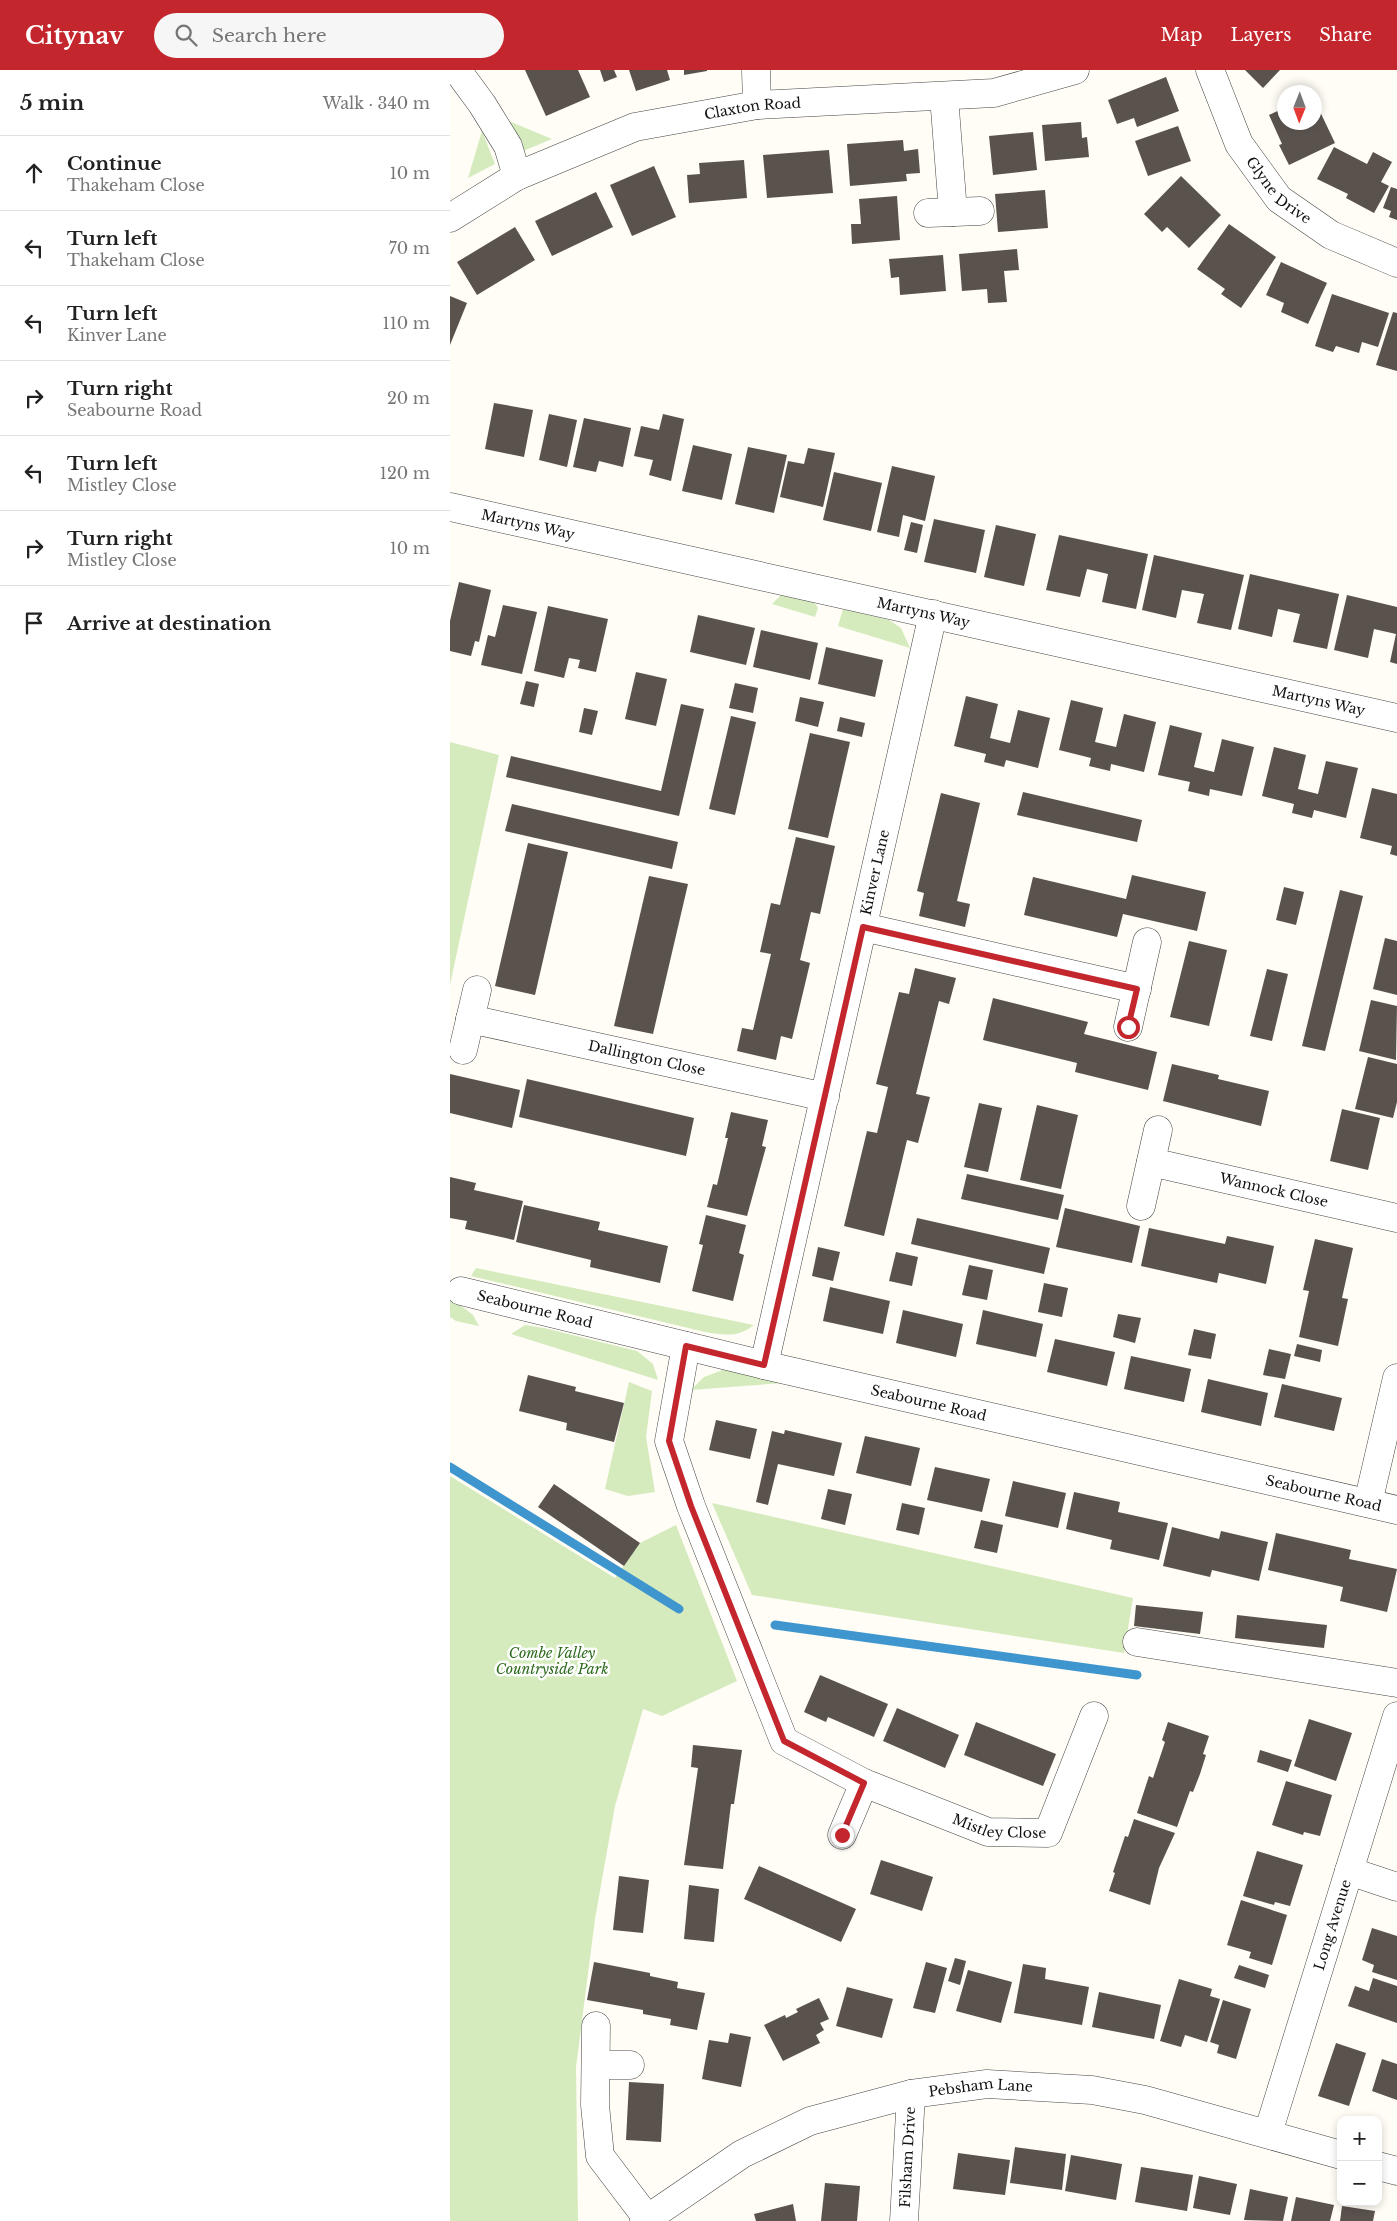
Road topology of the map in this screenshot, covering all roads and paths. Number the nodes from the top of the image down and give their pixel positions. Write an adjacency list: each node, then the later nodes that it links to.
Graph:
1 (457, 70): 7 (street)
2 (756, 70): 6 (street)
3 (1075, 70): 5 (street, Claxton Road)
4 (1210, 70): 10 (street, Glyne Drive)
5 (944, 96): 6 (street, Claxton Road); 8 (street)
6 (757, 105): 7 (street, Claxton Road)
7 (517, 176): 9 (street, Claxton Road)
8 (980, 211)
9 (450, 218)
10 (1397, 263)
11 (450, 506): 12 (street, Martyns Way)
12 (933, 614): 13 (street, Martyns Way); 14 (street, Kinver Lane)
13 (1397, 718)
14 (863, 927): 16 (street); 21 (street, Kinver Lane)
15 (1147, 942): 16 (street)
16 (1137, 989): 19 (street)
17 (478, 990): 18 (street)
18 (470, 1019): 20 (street); 21 (street, Dallington Close)
19 (1128, 1027)
20 (463, 1050)
21 (825, 1097): 28 (street, Kinver Lane)
22 (1158, 1130): 23 (street)
23 (1151, 1162): 24 (street); 25 (street, Wannock Close)
24 (1141, 1206)
25 (1397, 1218)
26 (461, 1291): 27 (street, Seabourne Road)
27 (686, 1346): 28 (street, Seabourne Road); 36 (street, Mistley Close)
28 (764, 1365): 30 (street, Seabourne Road)
29 (1397, 1378): 30 (street)
30 (1368, 1503): 31 (street, Seabourne Road)
31 (1397, 1510)
32 (1137, 1642): 33 (street)
33 (1397, 1684)
34 (1094, 1716): 36 (street, Mistley Close)
35 (1397, 1716): 38 (street, Long Avenue)
36 (864, 1783): 37 (street)
37 (842, 1835)
38 (1349, 1871): 39 (street); 44 (street, Long Avenue)
39 (1397, 1887)
40 (596, 2026): 41 (street)
41 (596, 2065): 42 (street); 48 (street)
42 (630, 2066)
43 (911, 2094): 44 (street, Pebsham Lane); 48 (street, Pebsham Lane); 49 (street, Filsham Drive)
44 (1268, 2133): 45 (street, Pebsham Lane)
45 (1337, 2153)
46 (1382, 2167): 47 (street)
47 (1397, 2171)
48 (645, 2220)
49 (904, 2221)

